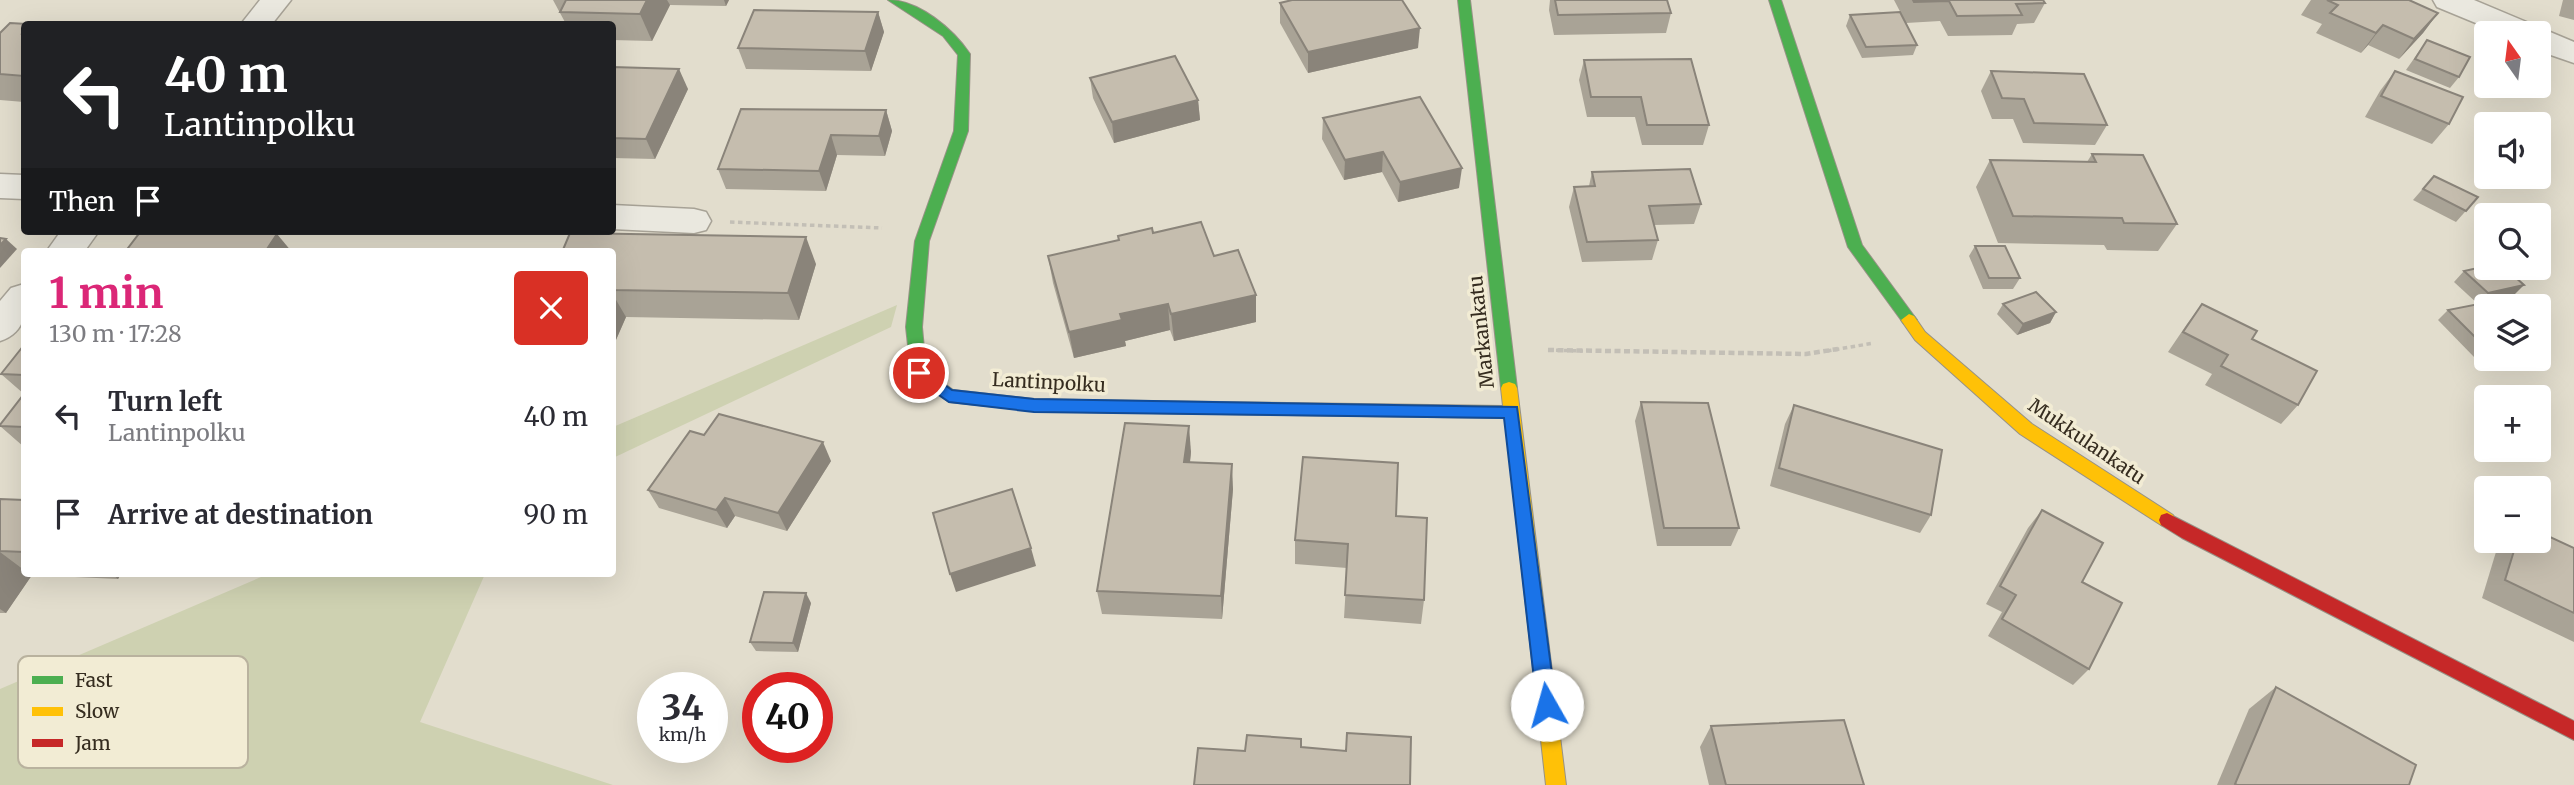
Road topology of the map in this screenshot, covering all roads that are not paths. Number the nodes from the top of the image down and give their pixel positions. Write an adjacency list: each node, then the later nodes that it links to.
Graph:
1 (276, 0): 6 (street)
2 (894, 0): 16 (street, Lantinpolku)
3 (1464, 0): 16 (street, Markankatu)
4 (1775, 0): 17 (street, Mukkulankatu)
5 (2448, 0): 7 (street)
6 (258, 21)
7 (2498, 21)
8 (2552, 44): 9 (street)
9 (2574, 53)
10 (0, 186): 11 (street)
11 (21, 187)
12 (616, 217): 13 (street)
13 (694, 221)
14 (21, 302): 15 (street)
15 (0, 327)
16 (1511, 412): 18 (street, Markankatu)
17 (2574, 731)
18 (1556, 785)

